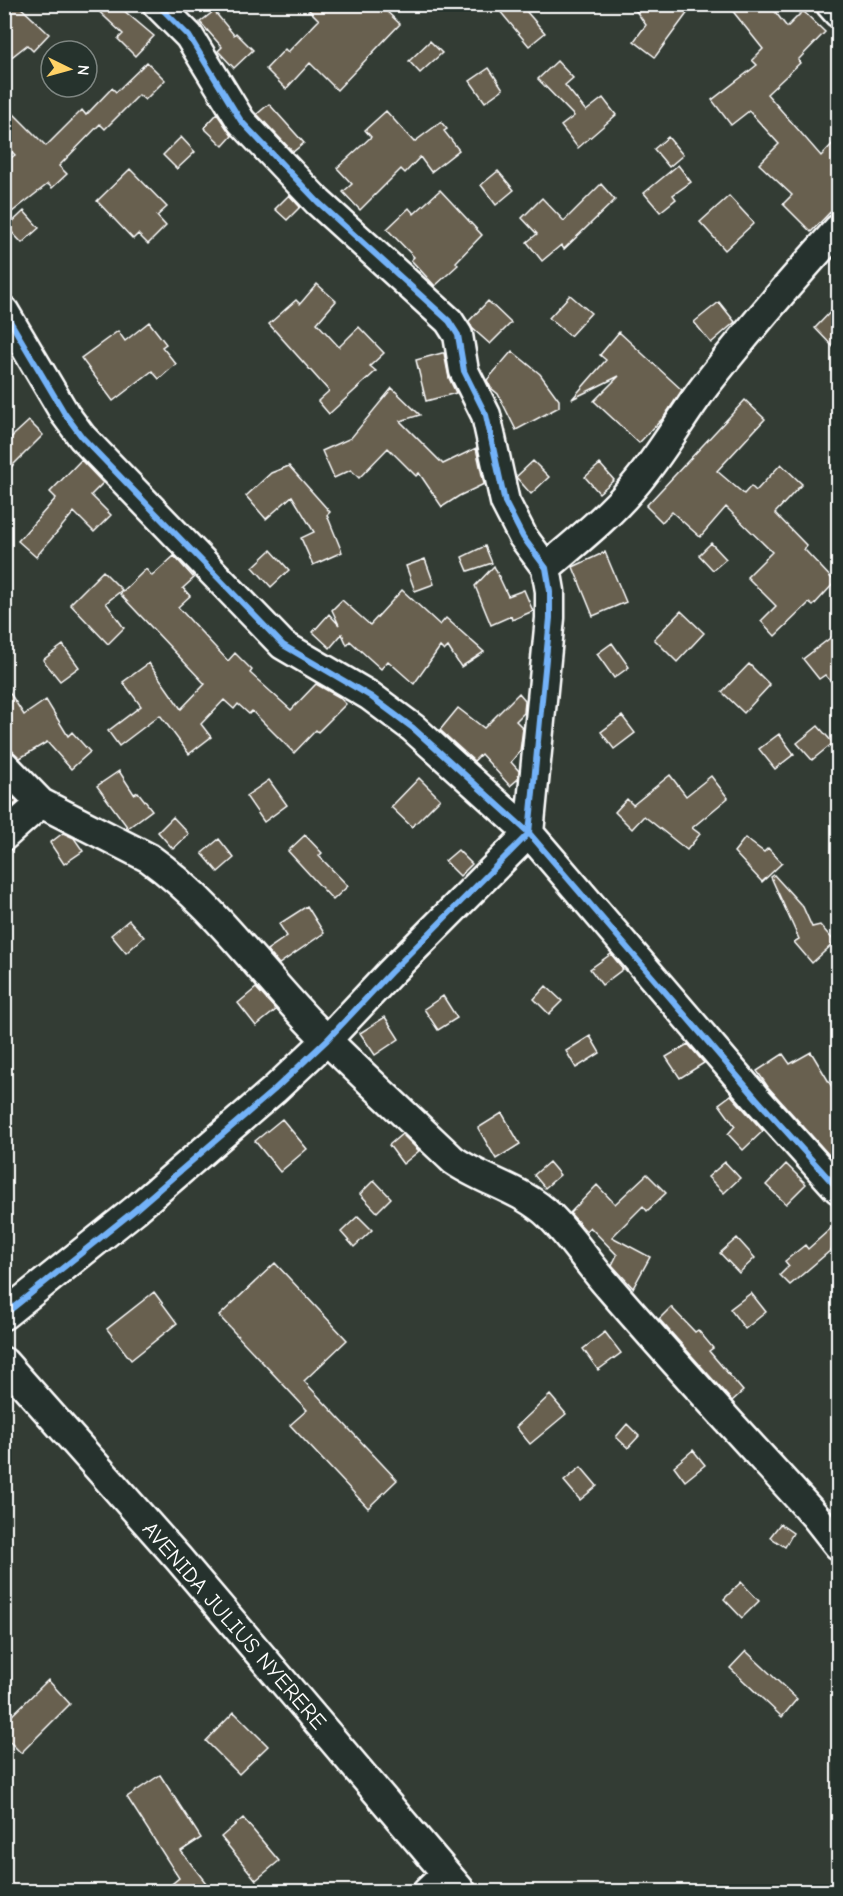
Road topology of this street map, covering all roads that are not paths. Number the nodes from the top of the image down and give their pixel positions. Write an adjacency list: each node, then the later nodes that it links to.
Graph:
1 (157, 4): 6 (street)
2 (830, 4): 3 (street)
3 (838, 13)
4 (838, 229): 6 (street)
5 (4, 311): 9 (street)
6 (546, 568): 9 (street)
7 (4, 765): 8 (street)
8 (41, 803): 10 (street); 11 (street)
9 (529, 833): 11 (street); 12 (street)
10 (4, 836)
11 (327, 1040): 13 (street); 15 (street)
12 (838, 1189)
13 (4, 1315)
14 (4, 1362): 16 (street, AVENIDA JULIUS NYERERE)
15 (838, 1545)
16 (445, 1886)

